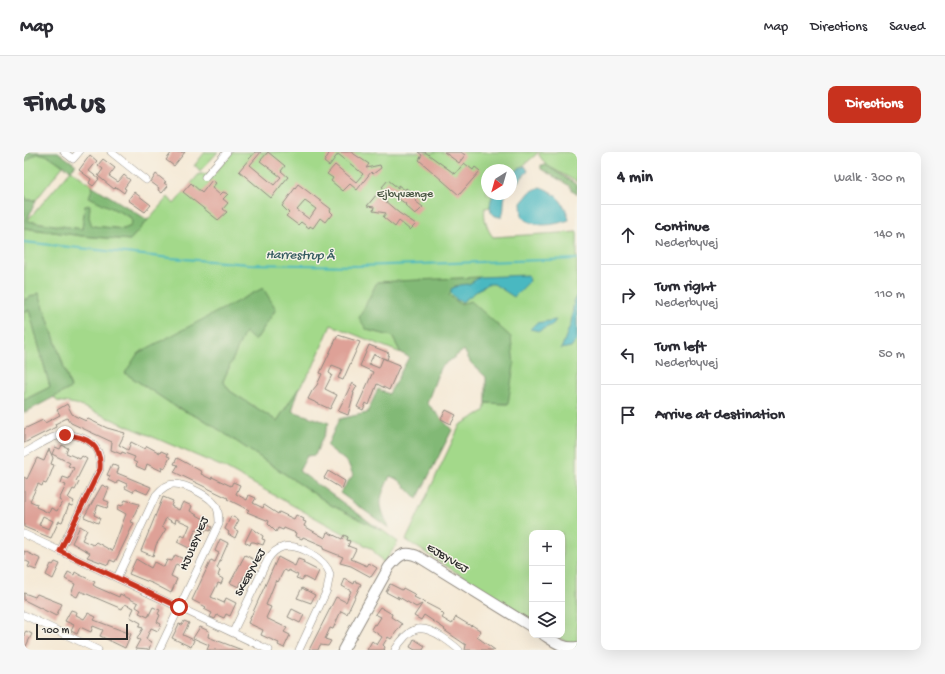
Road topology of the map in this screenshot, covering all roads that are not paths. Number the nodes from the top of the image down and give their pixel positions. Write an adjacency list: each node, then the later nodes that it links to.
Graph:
1 (64, 152): 2 (street)
2 (79, 152)
3 (111, 152): 6 (street)
4 (227, 152): 5 (street)
5 (205, 177)
6 (146, 180)
7 (24, 453): 9 (street)
8 (24, 534): 9 (street)
9 (60, 551): 10 (street)
10 (117, 578): 11 (street); 11 (street, HJULBYVEJ)
11 (179, 607): 14 (street); 20 (street, HJULBYVEJ)
12 (24, 615): 16 (street)
13 (529, 625): 23 (street, EJBYVEJ)
14 (233, 632): 21 (street); 22 (street, SKEBYVEJ)
15 (549, 638): 17 (street)
16 (81, 642): 18 (street); 19 (street)
17 (577, 647)
18 (77, 650)
19 (98, 650)
20 (159, 650)
21 (269, 650)
22 (299, 650)
23 (344, 650)
24 (395, 650): 25 (street)
25 (459, 650)

